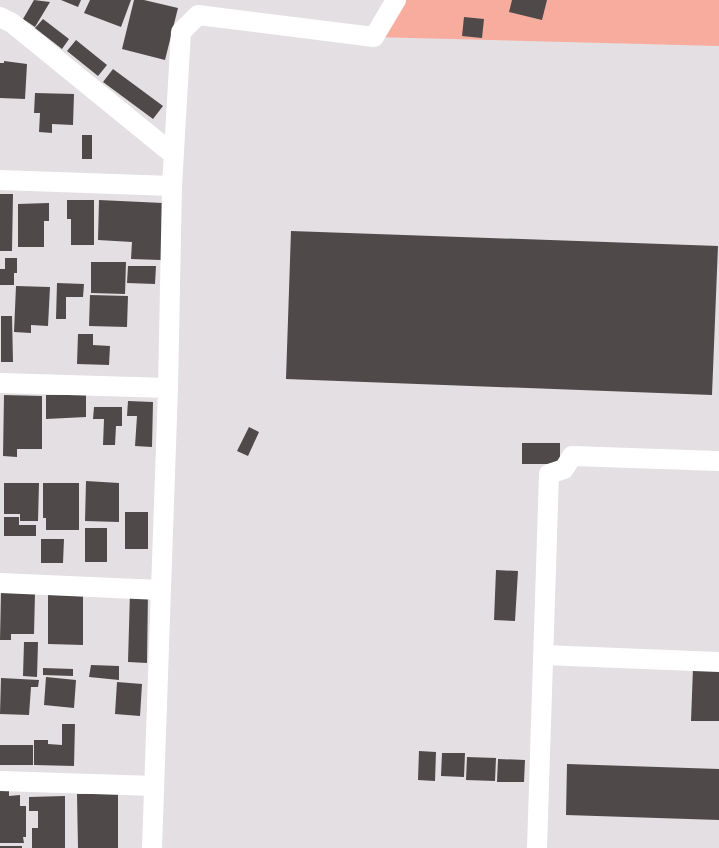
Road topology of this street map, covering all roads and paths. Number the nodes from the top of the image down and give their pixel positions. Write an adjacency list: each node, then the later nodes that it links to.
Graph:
1 (396, 0): 3 (street)
2 (0, 17): 3 (street)
3 (174, 155): 5 (street)
4 (0, 180): 5 (street)
5 (172, 186): 7 (street)
6 (0, 383): 7 (street)
7 (168, 388): 10 (street)
8 (719, 461): 11 (street)
9 (0, 583): 10 (street)
10 (160, 590): 14 (street)
11 (543, 655): 12 (street); 16 (street)
12 (719, 662)
13 (0, 781): 14 (street)
14 (154, 786): 15 (street)
15 (152, 848)
16 (537, 848)

